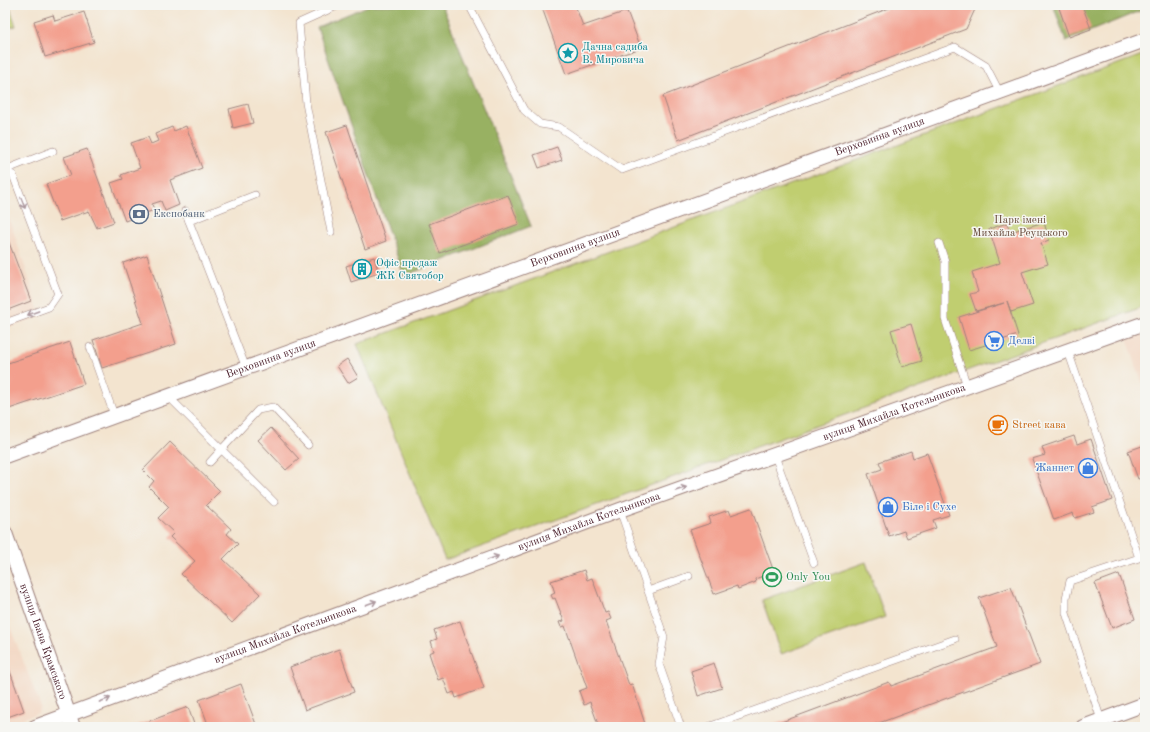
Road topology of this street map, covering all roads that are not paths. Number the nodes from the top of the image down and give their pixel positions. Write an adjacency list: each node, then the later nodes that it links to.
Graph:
1 (339, 5): 10 (lane)
2 (470, 5): 4 (lane)
3 (1145, 40): 4 (street, Верховинна вулиця)
4 (1000, 93): 16 (street, Верховинна вулиця)
5 (53, 151): 6 (lane)
6 (5, 170): 12 (lane, one-way to 12)
7 (255, 195): 9 (lane)
8 (185, 211): 9 (lane)
9 (189, 221): 16 (lane)
10 (331, 232)
11 (939, 243): 17 (lane)
12 (5, 323)
13 (1145, 323): 15 (street, вулиця Михайла Котельникова)
14 (90, 347): 19 (lane)
15 (1068, 351): 17 (street, вулиця Михайла Котельникова); 34 (lane)
16 (246, 368): 18 (street, Верховинна вулиця)
17 (967, 386): 23 (street, вулиця Михайла Котельникова)
18 (168, 396): 19 (street, Верховинна вулиця); 21 (lane)
19 (114, 415): 22 (street, Верховинна вулиця)
20 (308, 445): 21 (lane)
21 (222, 450): 24 (lane); 25 (lane)
22 (5, 456)
23 (775, 456): 26 (street, вулиця Михайла Котельникова, one-way to 23); 28 (lane)
24 (210, 462)
25 (274, 502)
26 (620, 510): 30 (lane); 33 (street, вулиця Михайла Котельникова, one-way to 26)
27 (5, 533): 33 (street, вулиця Івана Крамського)
28 (814, 563)
29 (689, 576): 30 (lane)
30 (648, 590): 36 (lane)
31 (954, 639): 37 (lane)
32 (1145, 704): 34 (street)
33 (70, 720): 35 (street, вулиця Михайла Котельникова)
34 (1101, 720): 38 (street)
35 (35, 727)
36 (681, 727)
37 (708, 727)
38 (1082, 727)

